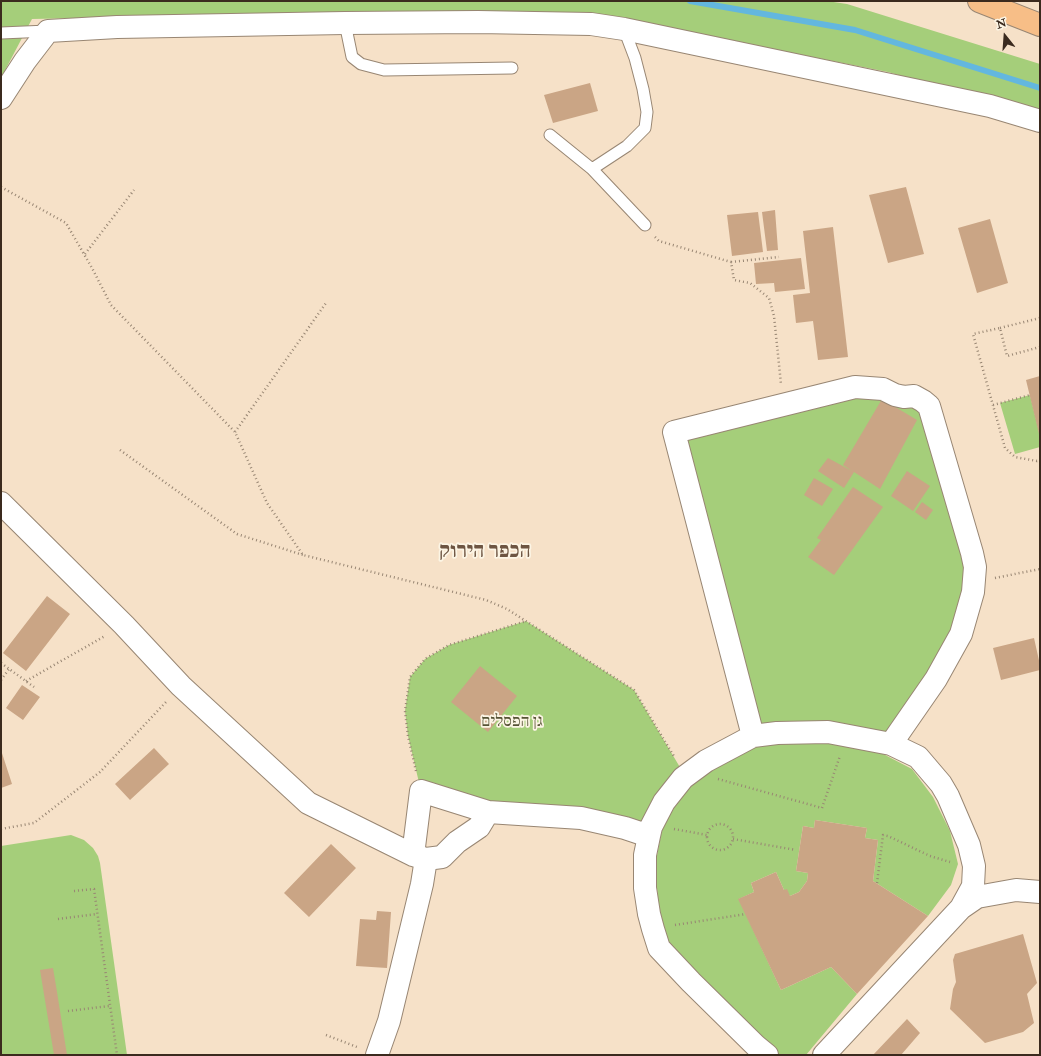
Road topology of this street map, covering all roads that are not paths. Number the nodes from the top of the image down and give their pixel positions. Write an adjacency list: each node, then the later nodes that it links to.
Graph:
1 (978, 1): 2 (highway); 4 (highway)
2 (1040, 17)
3 (345, 23): 5 (street); 6 (street); 8 (lane)
4 (1040, 26)
5 (624, 29): 10 (street); 12 (lane)
6 (48, 31): 7 (lane); 9 (street)
7 (1, 33)
8 (512, 68)
9 (1, 98)
10 (1040, 120)
11 (550, 135): 12 (lane)
12 (592, 169): 13 (lane)
13 (645, 225)
14 (1, 503): 19 (street)
15 (753, 736): 16 (street); 16 (street); 18 (street)
16 (891, 744): 21 (street)
17 (488, 812): 18 (street); 19 (street); 19 (street)
18 (651, 830): 23 (street)
19 (419, 857): 22 (street)
20 (1040, 892): 21 (street)
21 (961, 908): 24 (street)
22 (369, 1052)
23 (767, 1055)
24 (824, 1055)

